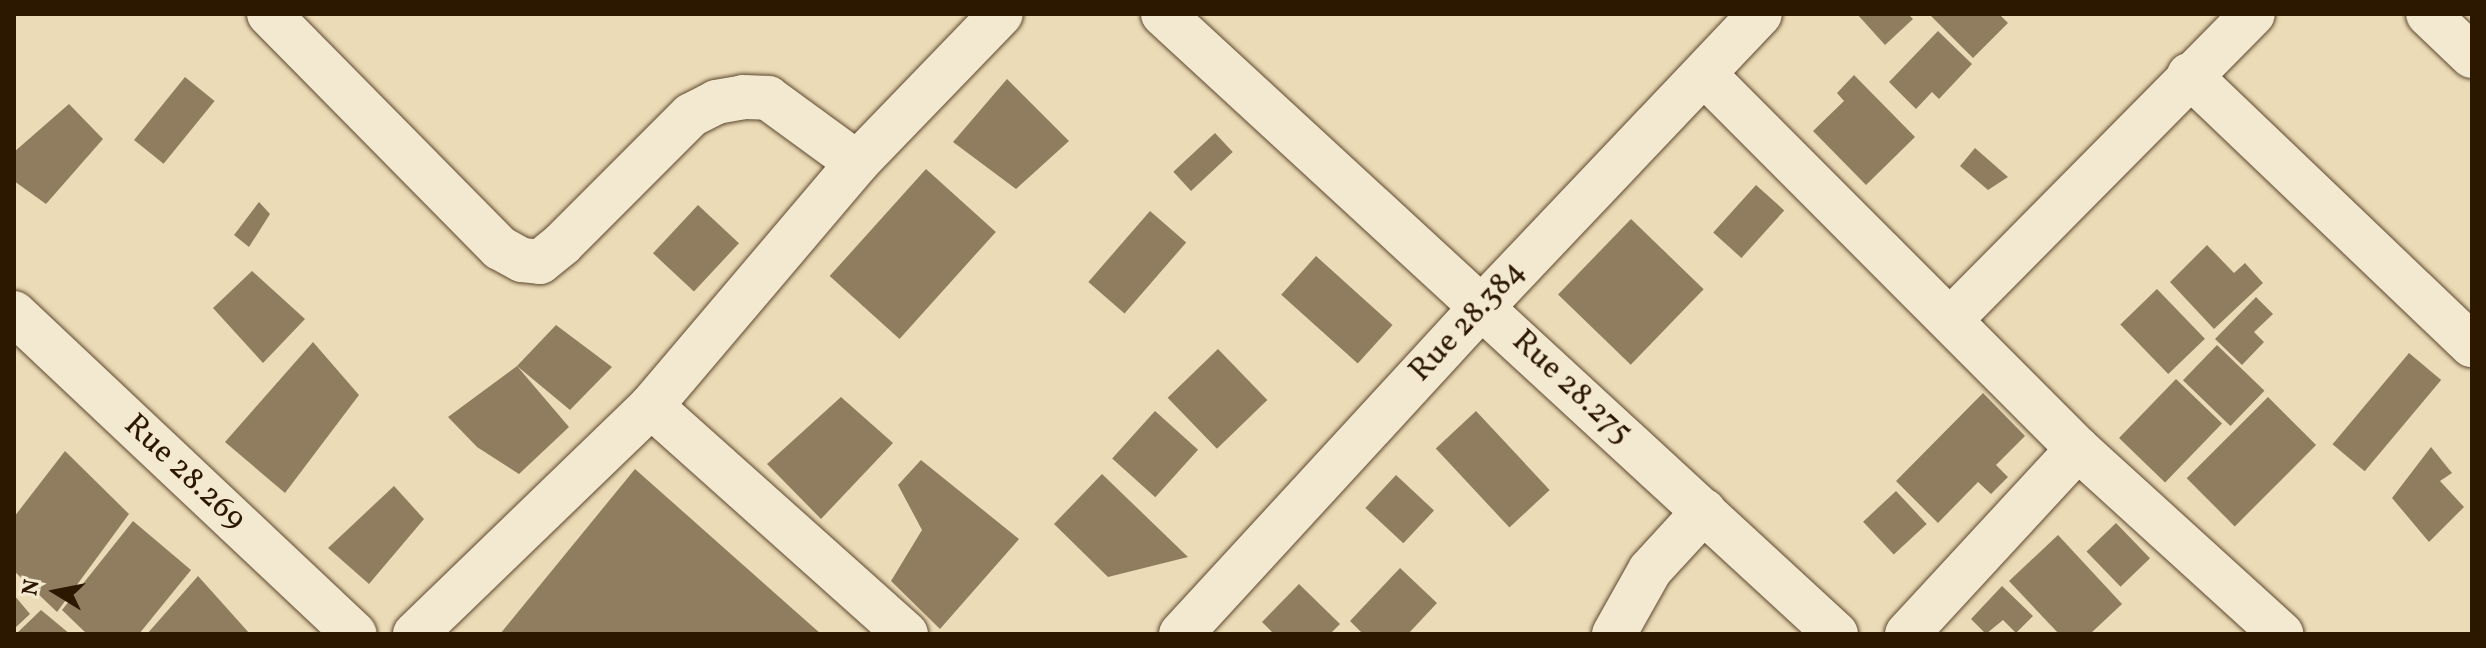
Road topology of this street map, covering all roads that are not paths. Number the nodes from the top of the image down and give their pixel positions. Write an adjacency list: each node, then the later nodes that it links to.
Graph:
1 (269, 14): 10 (street)
2 (1001, 14): 10 (street)
3 (1163, 14): 11 (street, Rue 28.275)
4 (1760, 14): 8 (street, Rue 28.384)
5 (2253, 14): 9 (street)
6 (2428, 14): 7 (street)
7 (2472, 56)
8 (1704, 74): 11 (street, Rue 28.384); 13 (street)
9 (2189, 75): 13 (street); 14 (street)
10 (857, 163): 15 (street)
11 (1483, 306): 17 (street, Rue 28.275); 21 (street, Rue 28.384)
12 (14, 313): 18 (street, Rue 28.269)
13 (1951, 319): 16 (street)
14 (2472, 345)
15 (651, 406): 19 (street); 20 (street)
16 (2078, 449): 24 (street); 25 (street)
17 (1704, 511): 22 (street); 23 (street, Rue 28.275)
18 (355, 634)
19 (415, 634)
20 (906, 634)
21 (1181, 634)
22 (1614, 634)
23 (1836, 634)
24 (1907, 634)
25 (2281, 634)

